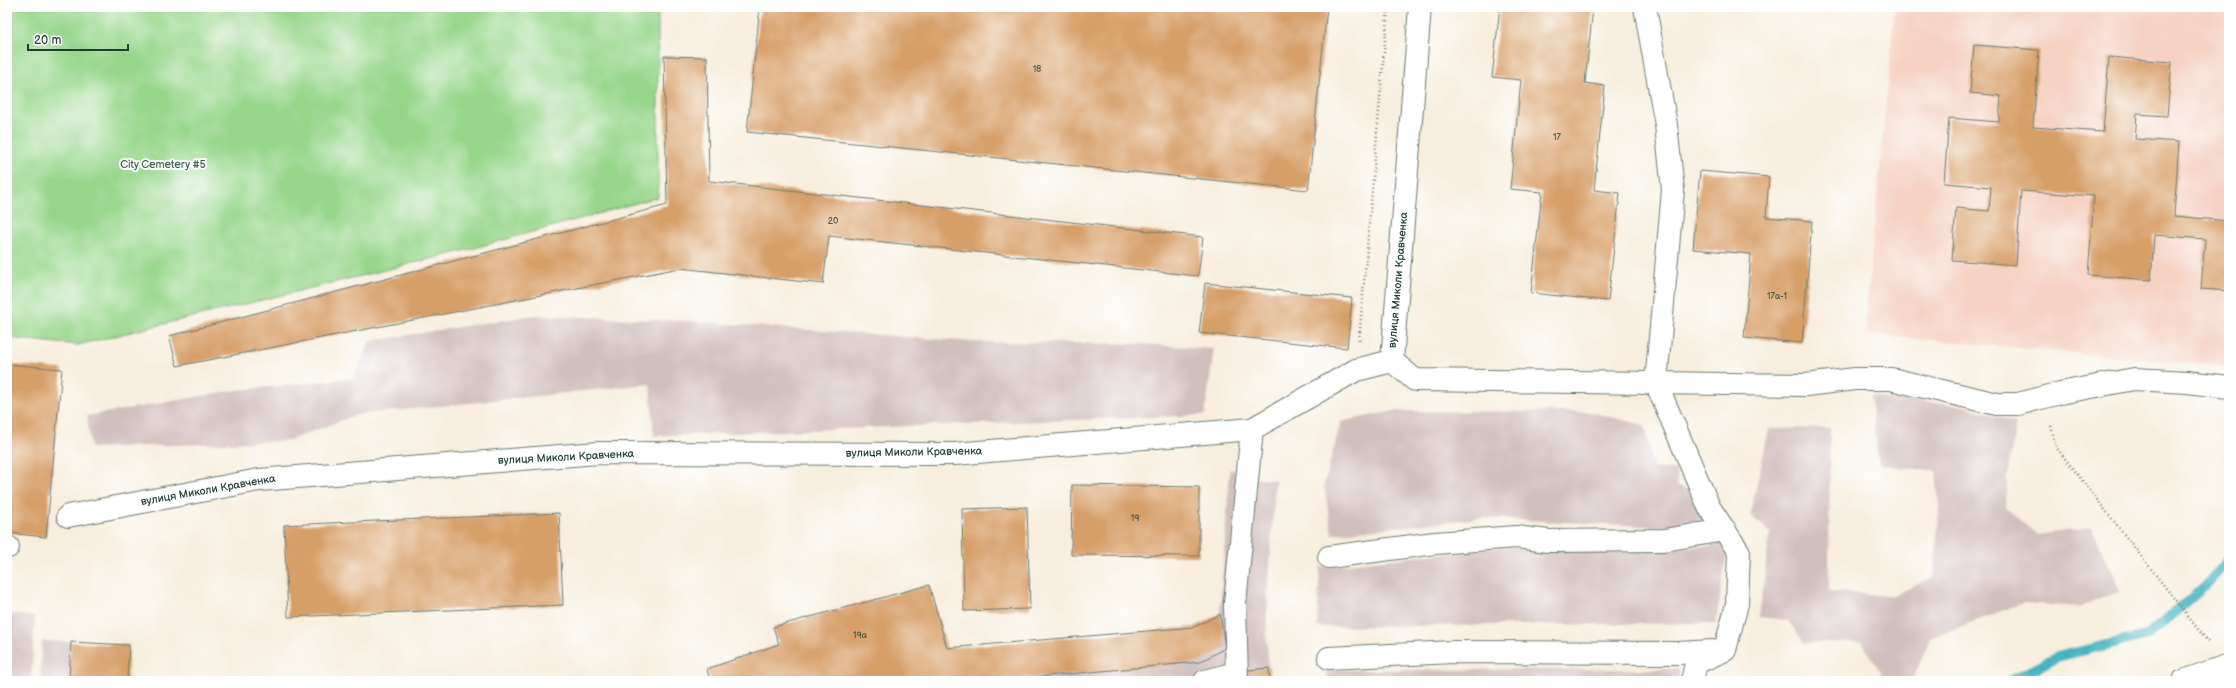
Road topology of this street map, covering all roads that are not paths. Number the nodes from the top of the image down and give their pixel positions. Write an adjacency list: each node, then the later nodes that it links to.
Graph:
1 (1420, 7): 3 (street, вулиця Миколи Кравченка)
2 (1645, 7): 4 (street)
3 (1392, 361): 4 (street); 6 (street, вулиця Миколи Кравченка)
4 (1656, 383): 5 (street); 8 (street)
5 (2229, 387)
6 (1252, 429): 7 (street, вулиця Миколи Кравченка); 13 (street)
7 (68, 516)
8 (1725, 530): 9 (street); 10 (street)
9 (1329, 557)
10 (1725, 650): 11 (street); 15 (street)
11 (1329, 658)
12 (2228, 668): 16 (street)
13 (1236, 677): 14 (street)
14 (1204, 681)
15 (1692, 681)
16 (2183, 681)

